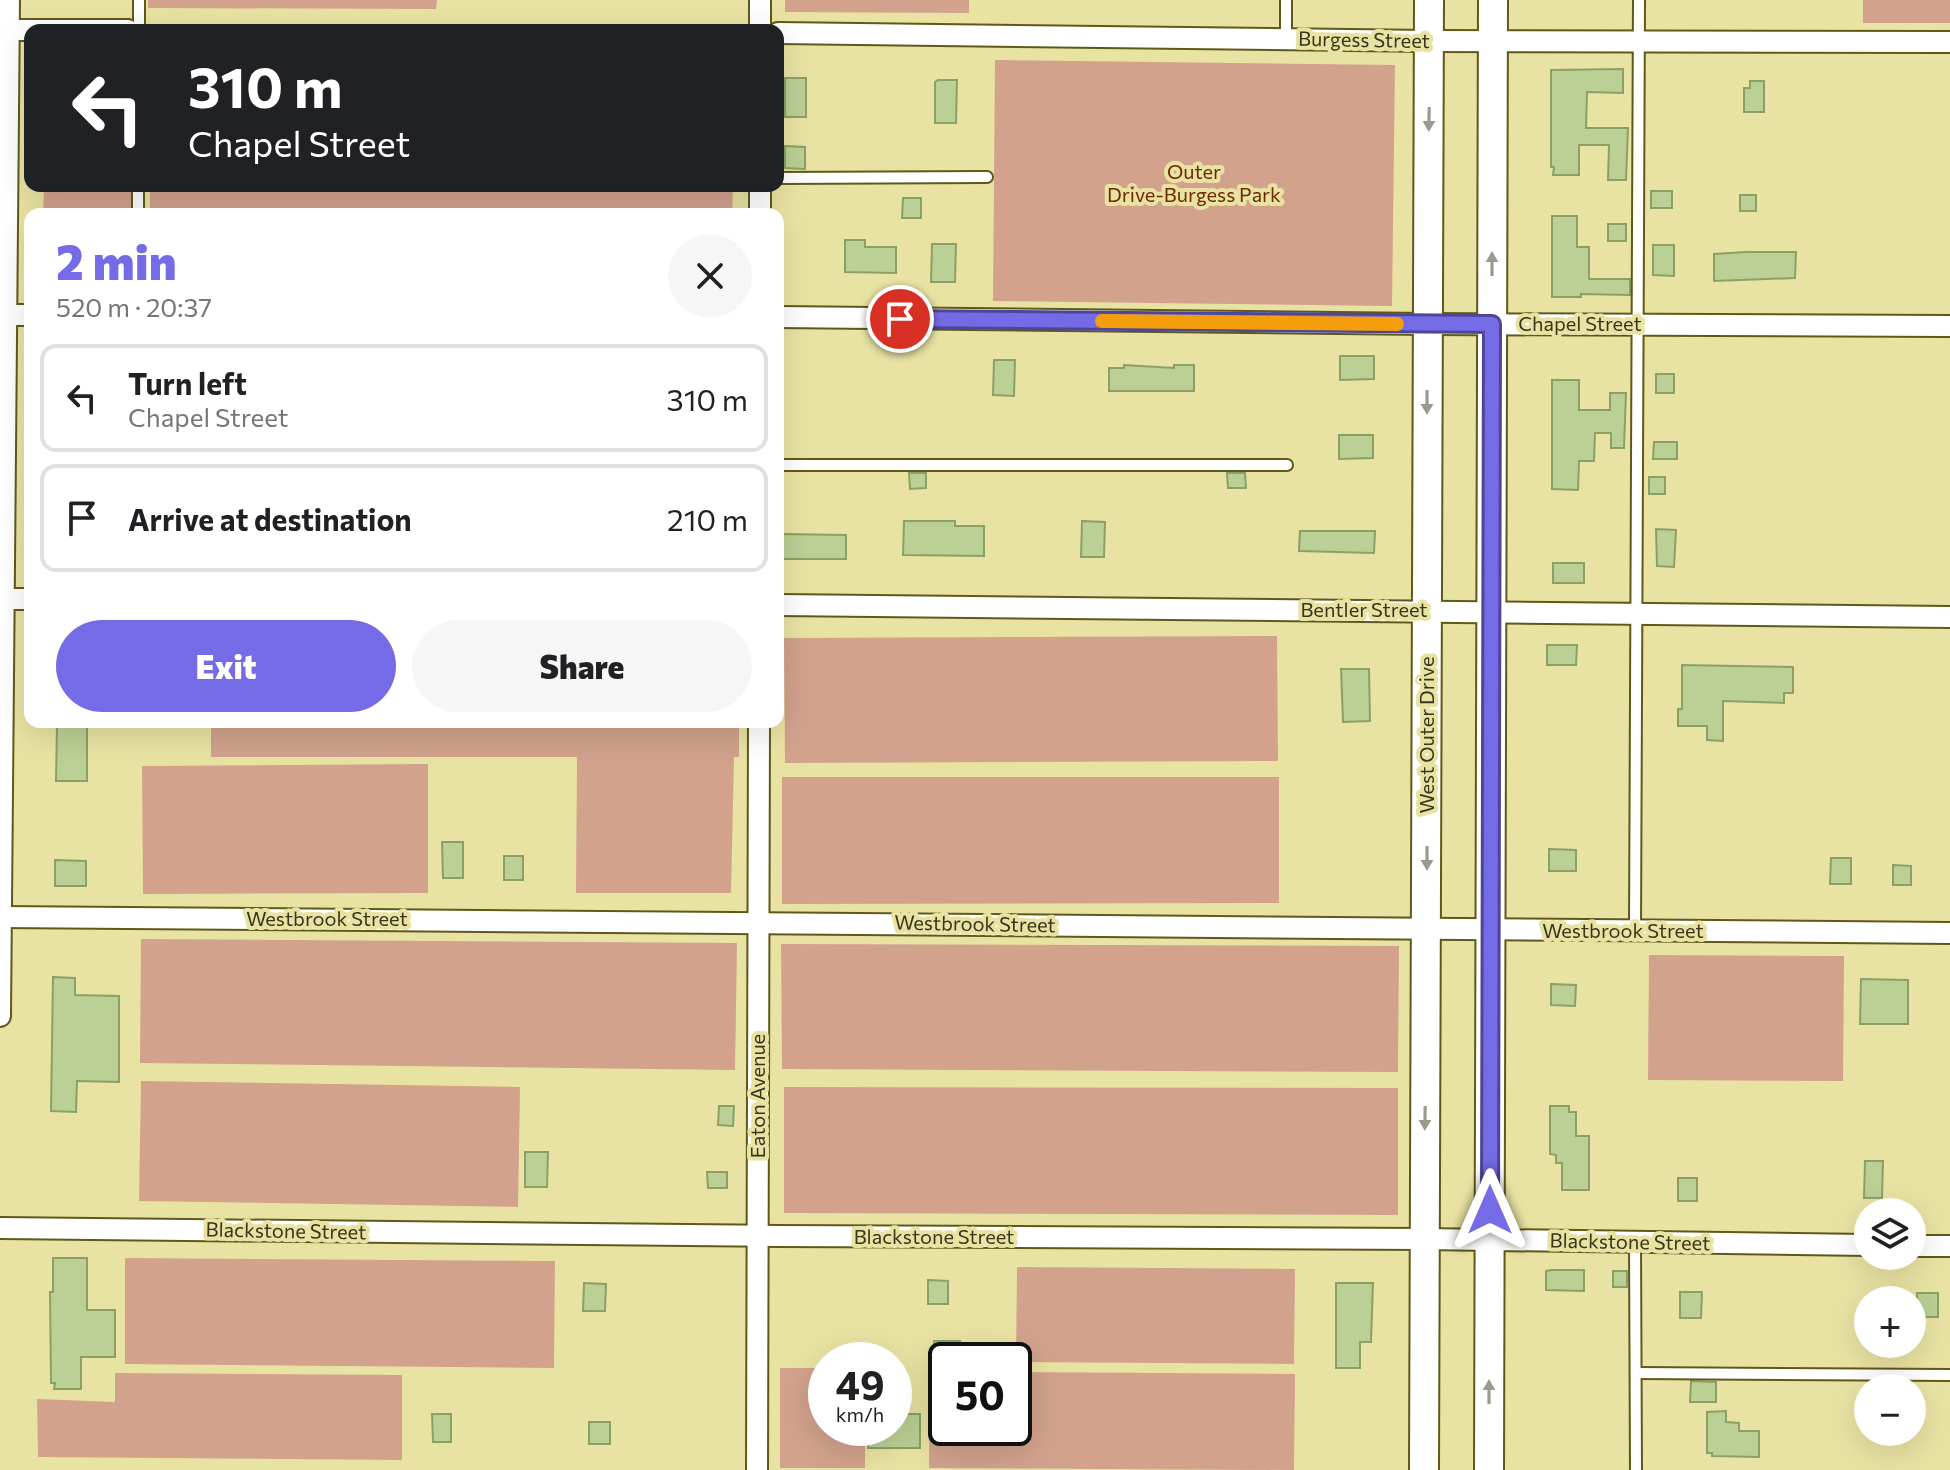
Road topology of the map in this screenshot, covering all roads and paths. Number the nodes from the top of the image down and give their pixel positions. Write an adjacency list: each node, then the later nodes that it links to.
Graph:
1 (9, 0): 10 (street)
2 (139, 0): 8 (lane)
3 (760, 0): 9 (street)
4 (1286, 0): 12 (lane)
5 (1429, 0): 13 (main road, West Outer Drive)
6 (1493, 0): 14 (main road)
7 (1639, 0): 15 (lane)
8 (139, 24)
9 (760, 24)
10 (5, 30): 19 (street)
11 (784, 33): 12 (street, Burgess Street)
12 (1286, 39): 13 (street, Burgess Street)
13 (1429, 41): 14 (street, Burgess Street); 22 (main road, West Outer Drive, one-way to 22)
14 (1493, 41): 15 (street, Burgess Street); 23 (main road, one-way to 14)
15 (1639, 41): 16 (street, Burgess Street); 24 (lane)
16 (1950, 42)
17 (987, 177): 18 (lane)
18 (784, 178)
19 (3, 315): 20 (street); 28 (street)
20 (24, 315)
21 (784, 317): 22 (street, Chapel Street)
22 (1427, 324): 23 (street, Chapel Street); 31 (main road, West Outer Drive, one-way to 31)
23 (1492, 324): 24 (street, Chapel Street); 32 (main road)
24 (1638, 324): 25 (street, Chapel Street); 33 (lane)
25 (1950, 326)
26 (784, 465): 27 (lane)
27 (1287, 465)
28 (2, 599): 29 (street); 36 (street)
29 (24, 599)
30 (784, 605): 31 (street, Bentler Street)
31 (1426, 610): 32 (street, Bentler Street); 38 (main road, West Outer Drive, one-way to 38)
32 (1492, 611): 33 (street, Bentler Street); 39 (main road)
33 (1637, 613): 34 (street, Bentler Street); 40 (lane)
34 (1950, 617)
35 (759, 728): 37 (street, Eaton Avenue)
36 (1, 917): 37 (street, Westbrook Street); 42 (street)
37 (759, 921): 38 (street, Westbrook Street); 44 (street, Eaton Avenue)
38 (1427, 929): 39 (street, Westbrook Street); 45 (main road, West Outer Drive, one-way to 45)
39 (1491, 930): 40 (street, Westbrook Street); 46 (main road)
40 (1635, 931): 41 (street, Westbrook Street)
41 (1950, 933)
42 (0, 1016)
43 (0, 1228): 44 (street, Blackstone Street)
44 (757, 1235): 45 (street, Blackstone Street); 53 (street, Eaton Avenue)
45 (1424, 1239): 46 (street, Blackstone Street); 54 (main road, West Outer Drive)
46 (1489, 1241): 47 (street, Blackstone Street); 55 (main road, one-way to 46)
47 (1635, 1243): 48 (street, Blackstone Street); 51 (lane)
48 (1854, 1245)
49 (1926, 1246): 50 (street)
50 (1950, 1246)
51 (1636, 1373): 52 (lane); 56 (lane)
52 (1950, 1375)
53 (757, 1470)
54 (1424, 1470)
55 (1489, 1470)
56 (1636, 1470)

